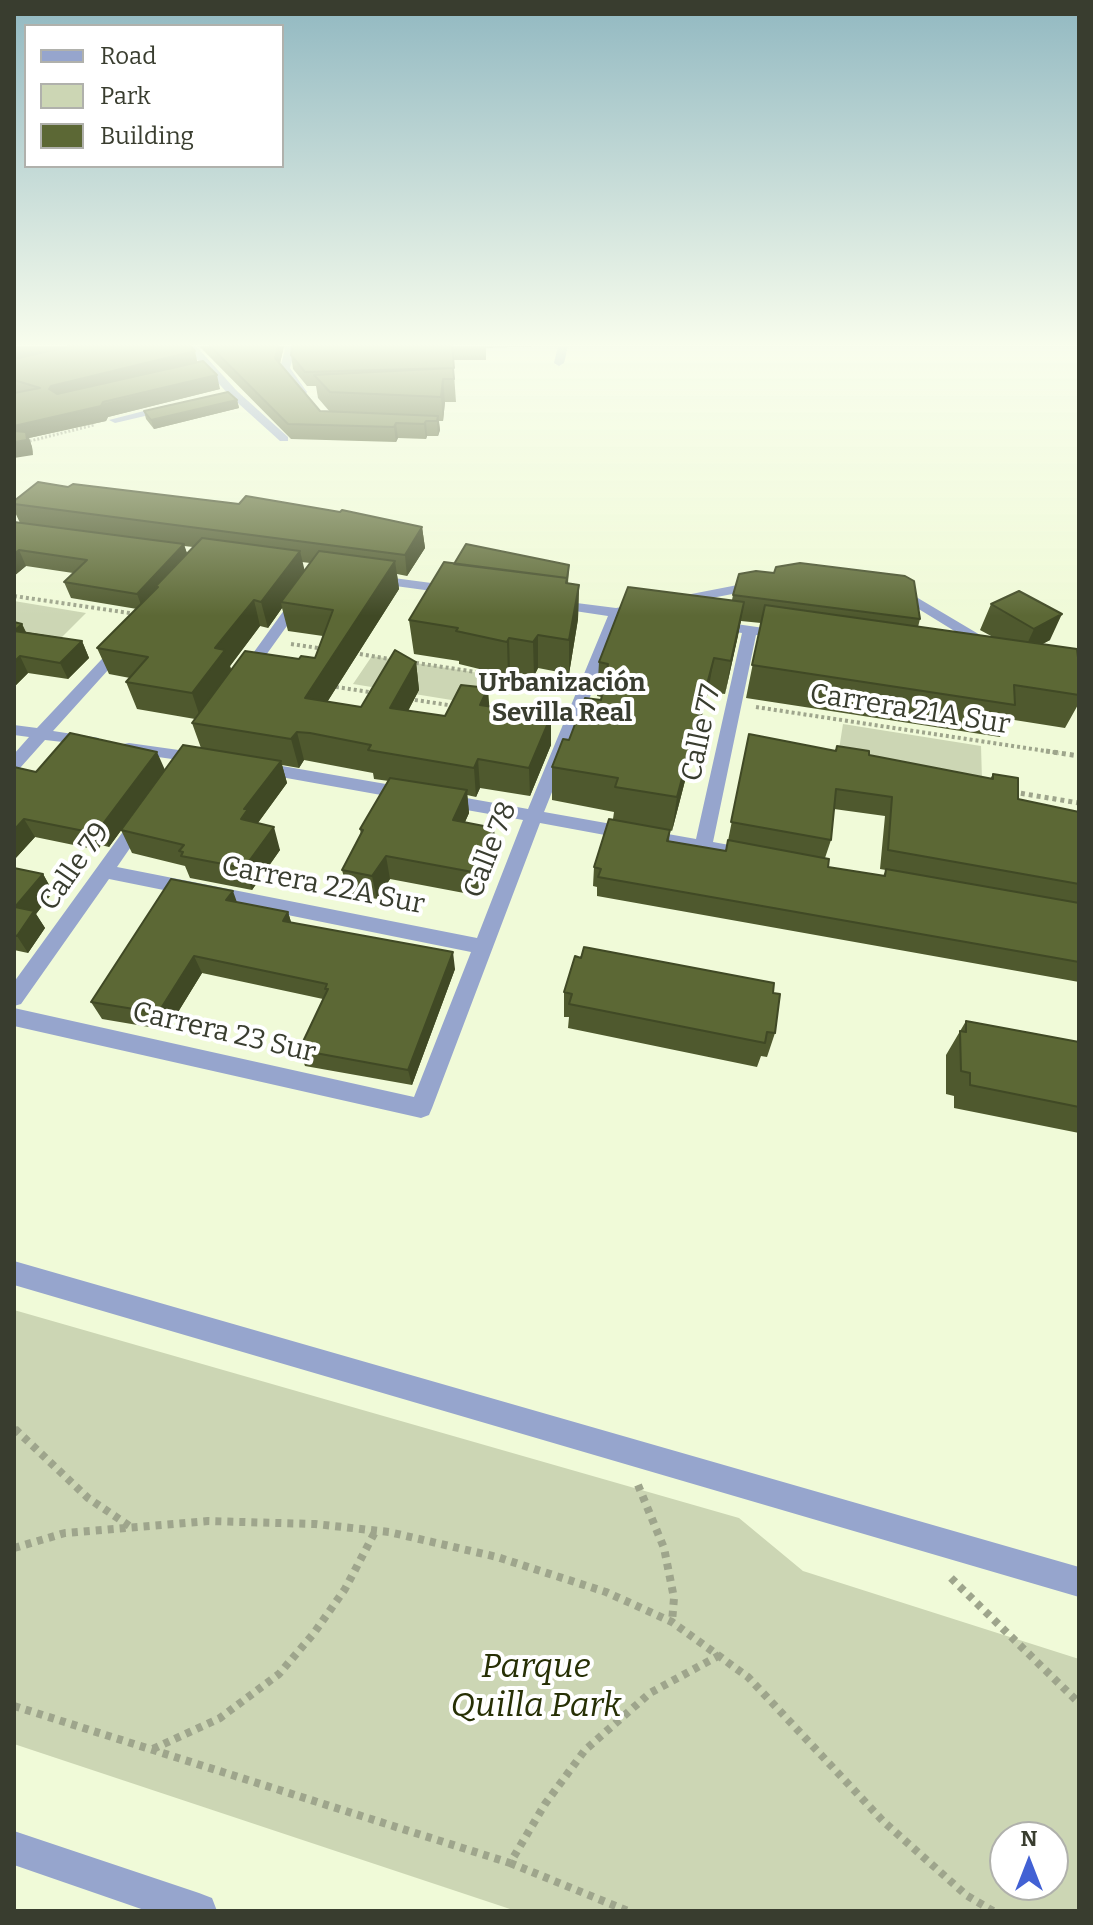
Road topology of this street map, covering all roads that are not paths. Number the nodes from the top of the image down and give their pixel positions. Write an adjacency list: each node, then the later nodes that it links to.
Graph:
1 (280, 436): 2 (street)
2 (284, 439)
3 (350, 577): 7 (street)
4 (876, 577): 15 (street)
5 (311, 584): 16 (street)
6 (767, 584): 9 (street)
7 (474, 593)
8 (537, 602): 9 (street)
9 (617, 612): 11 (street); 23 (street, Calle 78)
10 (149, 616): 18 (street)
11 (661, 618)
12 (706, 624): 13 (street)
13 (750, 630): 14 (street); 24 (street, Calle 77)
14 (796, 636)
15 (1009, 658)
16 (238, 685)
17 (14, 730): 18 (street)
18 (39, 734): 19 (street); 20 (street)
19 (217, 761)
20 (14, 764)
21 (247, 766): 23 (street)
22 (150, 807): 26 (street, Calle 79)
23 (534, 815): 24 (street); 27 (street, Calle 78)
24 (703, 846): 25 (street)
25 (766, 857)
26 (104, 871): 27 (street, Carrera 22A Sur); 28 (street, Calle 79)
27 (484, 947): 30 (street, Calle 78)
28 (14, 998)
29 (14, 1017): 30 (street, Carrera 23 Sur)
30 (421, 1108)
31 (14, 1273): 32 (street)
32 (1079, 1582)
33 (14, 1848): 34 (street)
34 (199, 1911)

